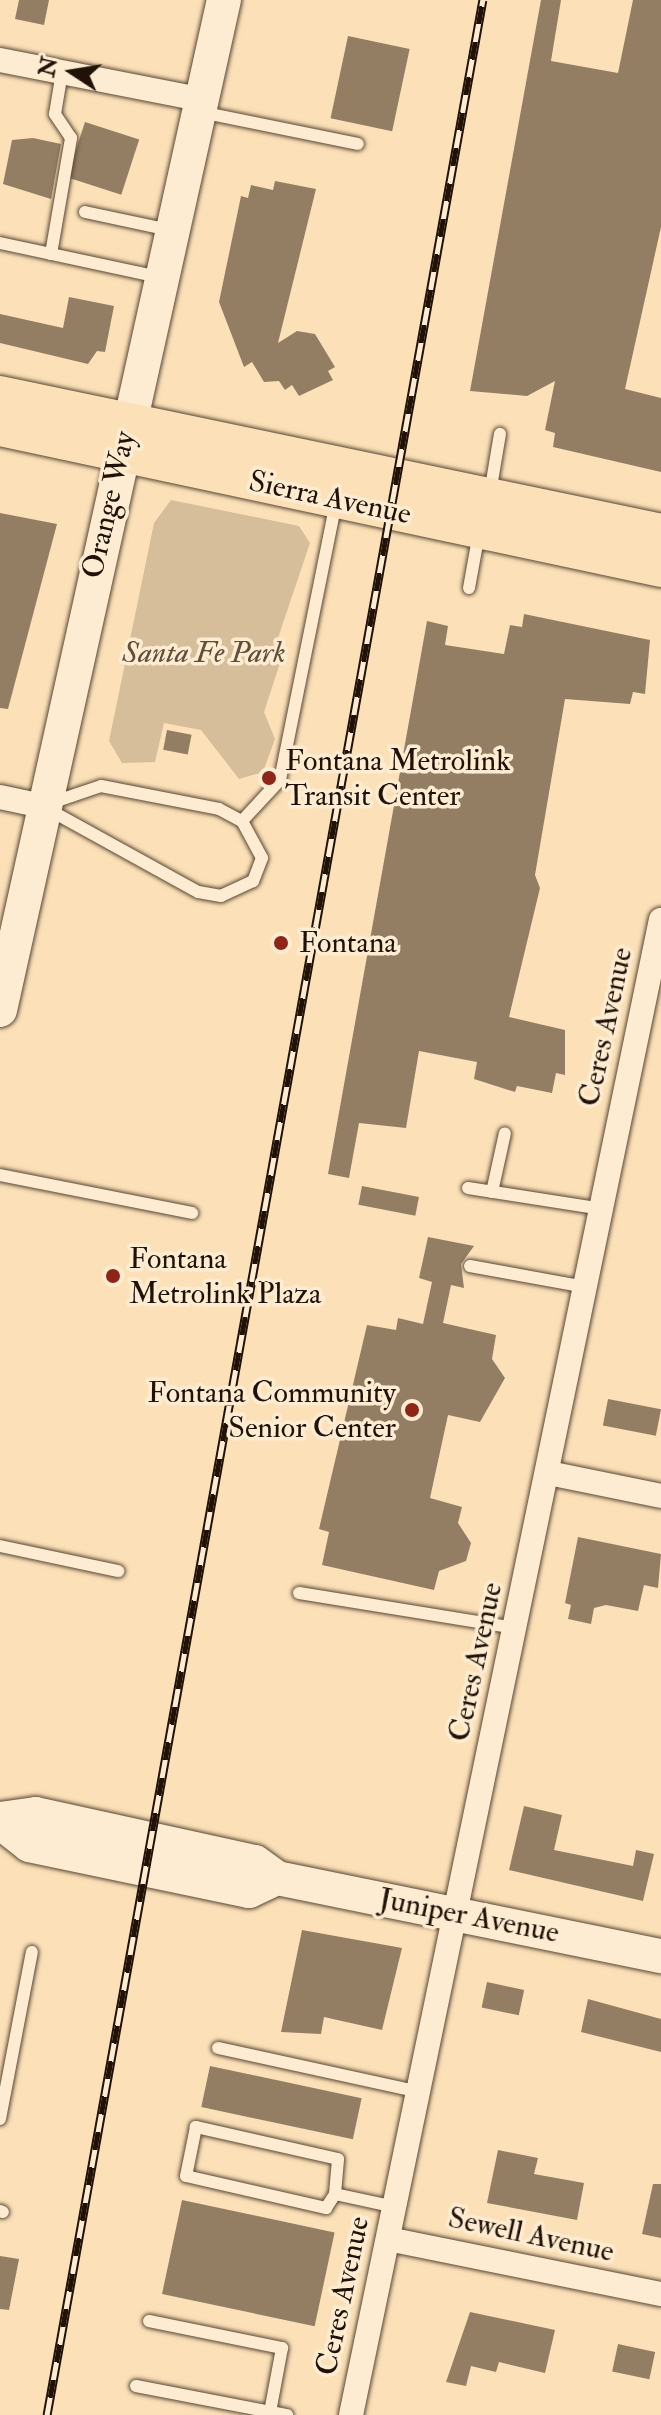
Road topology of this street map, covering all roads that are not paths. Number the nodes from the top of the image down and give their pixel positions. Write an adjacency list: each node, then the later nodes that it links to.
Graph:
1 (224, 0): 4 (street, Orange Way)
2 (0, 60): 3 (street)
3 (62, 72): 4 (street); 9 (lane)
4 (203, 106): 5 (lane); 7 (street, Orange Way)
5 (358, 144)
6 (85, 212): 7 (lane)
7 (173, 231): 10 (street, Orange Way)
8 (0, 243): 9 (lane)
9 (51, 254): 10 (lane)
10 (162, 278): 14 (street, Orange Way)
11 (0, 395): 14 (main road, Sierra Avenue)
12 (0, 427): 14 (main road, Sierra Avenue)
13 (500, 434): 16 (lane)
14 (124, 437): 15 (main road, Sierra Avenue); 16 (main road, Sierra Avenue); 21 (street, Orange Way)
15 (336, 500): 16 (main road, Sierra Avenue); 22 (lane)
16 (484, 514): 17 (main road, Sierra Avenue); 18 (main road, Sierra Avenue); 19 (lane)
17 (661, 533)
18 (661, 568)
19 (469, 588)
20 (0, 797): 21 (street)
21 (42, 806): 22 (lane); 22 (lane); 24 (street, Orange Way)
22 (242, 821)
23 (661, 920): 25 (street, Ceres Avenue)
24 (2, 992)
25 (650, 1027): 30 (street, Ceres Avenue)
26 (505, 1133): 29 (lane)
27 (0, 1175): 31 (lane)
28 (468, 1188): 29 (lane)
29 (492, 1192): 30 (lane)
30 (602, 1209): 33 (street, Ceres Avenue)
31 (192, 1213)
32 (470, 1266): 33 (lane)
33 (586, 1287): 34 (street, Ceres Avenue)
34 (548, 1473): 35 (street); 39 (street, Ceres Avenue)
35 (661, 1496)
36 (0, 1546): 37 (lane)
37 (118, 1571)
38 (299, 1593): 39 (lane)
39 (516, 1628): 41 (street, Ceres Avenue)
40 (0, 1820): 41 (street, Juniper Avenue)
41 (458, 1912): 43 (street, Juniper Avenue); 45 (street, Ceres Avenue)
42 (32, 1952): 46 (lane)
43 (661, 1956)
44 (218, 2048): 45 (lane)
45 (420, 2092): 48 (street, Ceres Avenue)
46 (0, 2119)
47 (335, 2194): 47 (lane); 48 (lane)
48 (395, 2207): 49 (street, Ceres Avenue)
49 (388, 2239): 50 (street, Sewell Avenue); 55 (street, Ceres Avenue)
50 (661, 2294)
51 (149, 2321): 53 (lane)
52 (136, 2386): 53 (lane)
53 (270, 2412): 54 (lane)
54 (287, 2415)
55 (351, 2415)

